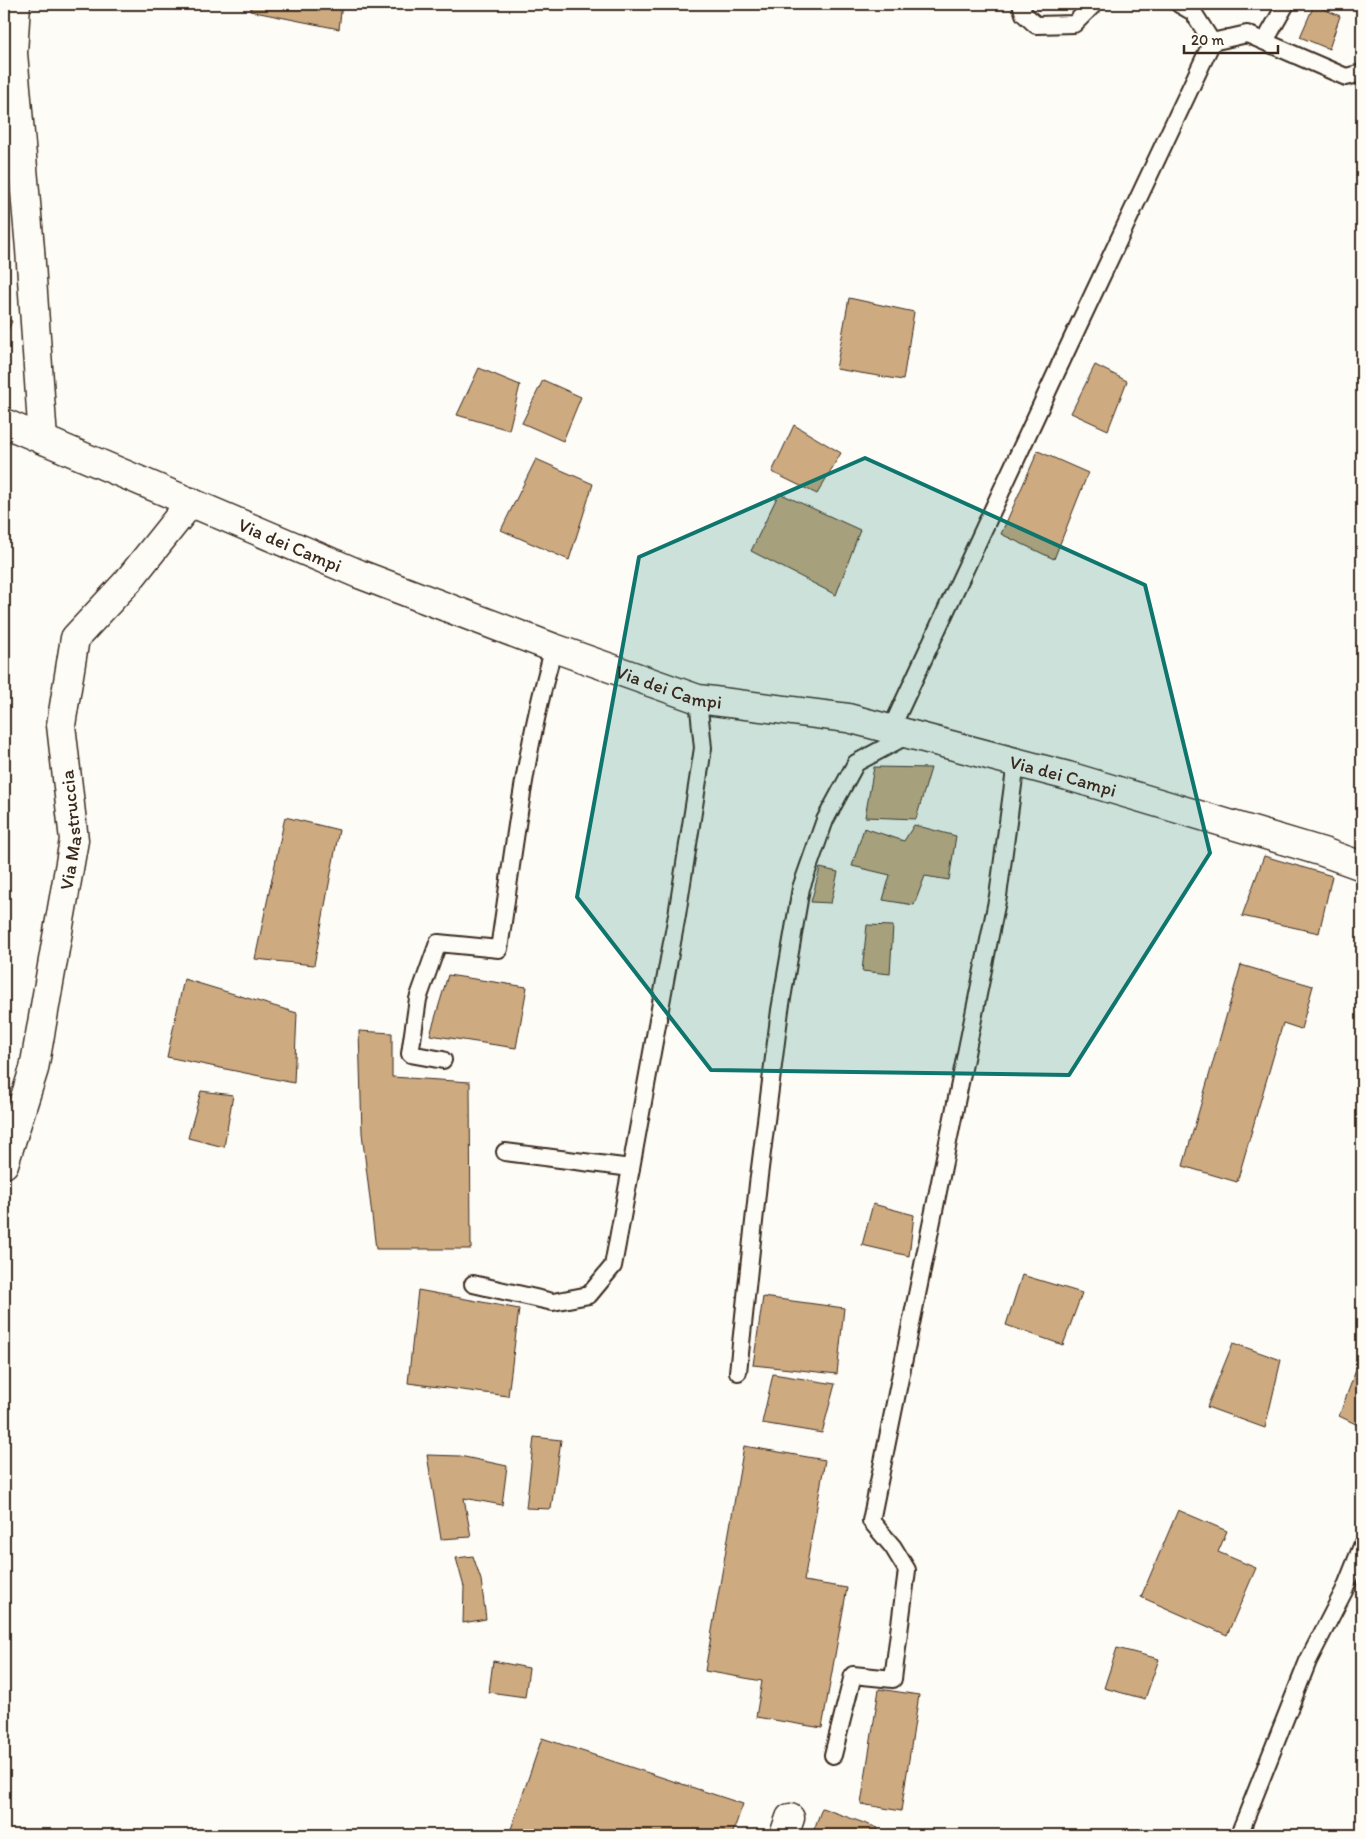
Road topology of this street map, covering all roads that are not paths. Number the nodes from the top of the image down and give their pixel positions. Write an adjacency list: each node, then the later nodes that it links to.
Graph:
1 (16, 4): 10 (street)
2 (1021, 4): 3 (lane)
3 (1094, 4)
4 (1179, 4): 6 (lane)
5 (1286, 4): 7 (lane)
6 (1212, 42): 7 (lane); 14 (lane)
7 (1264, 42): 8 (lane)
8 (1362, 74)
9 (4, 423): 10 (street, Via dei Campi)
10 (43, 440): 11 (street, Via dei Campi)
11 (191, 502): 12 (street, Via dei Campi); 19 (street, Via Mastruccia)
12 (554, 648): 13 (street, Via dei Campi); 17 (lane)
13 (698, 699): 14 (street, Via dei Campi); 20 (lane)
14 (901, 732): 15 (street, Via dei Campi); 22 (lane)
15 (1016, 762): 16 (street, Via dei Campi); 24 (lane)
16 (1362, 866)
17 (443, 1060)
18 (505, 1152): 20 (lane)
19 (4, 1164)
20 (631, 1168): 21 (lane)
21 (473, 1284)
22 (738, 1372)
23 (1362, 1546): 25 (lane)
24 (833, 1755)
25 (1239, 1835)

